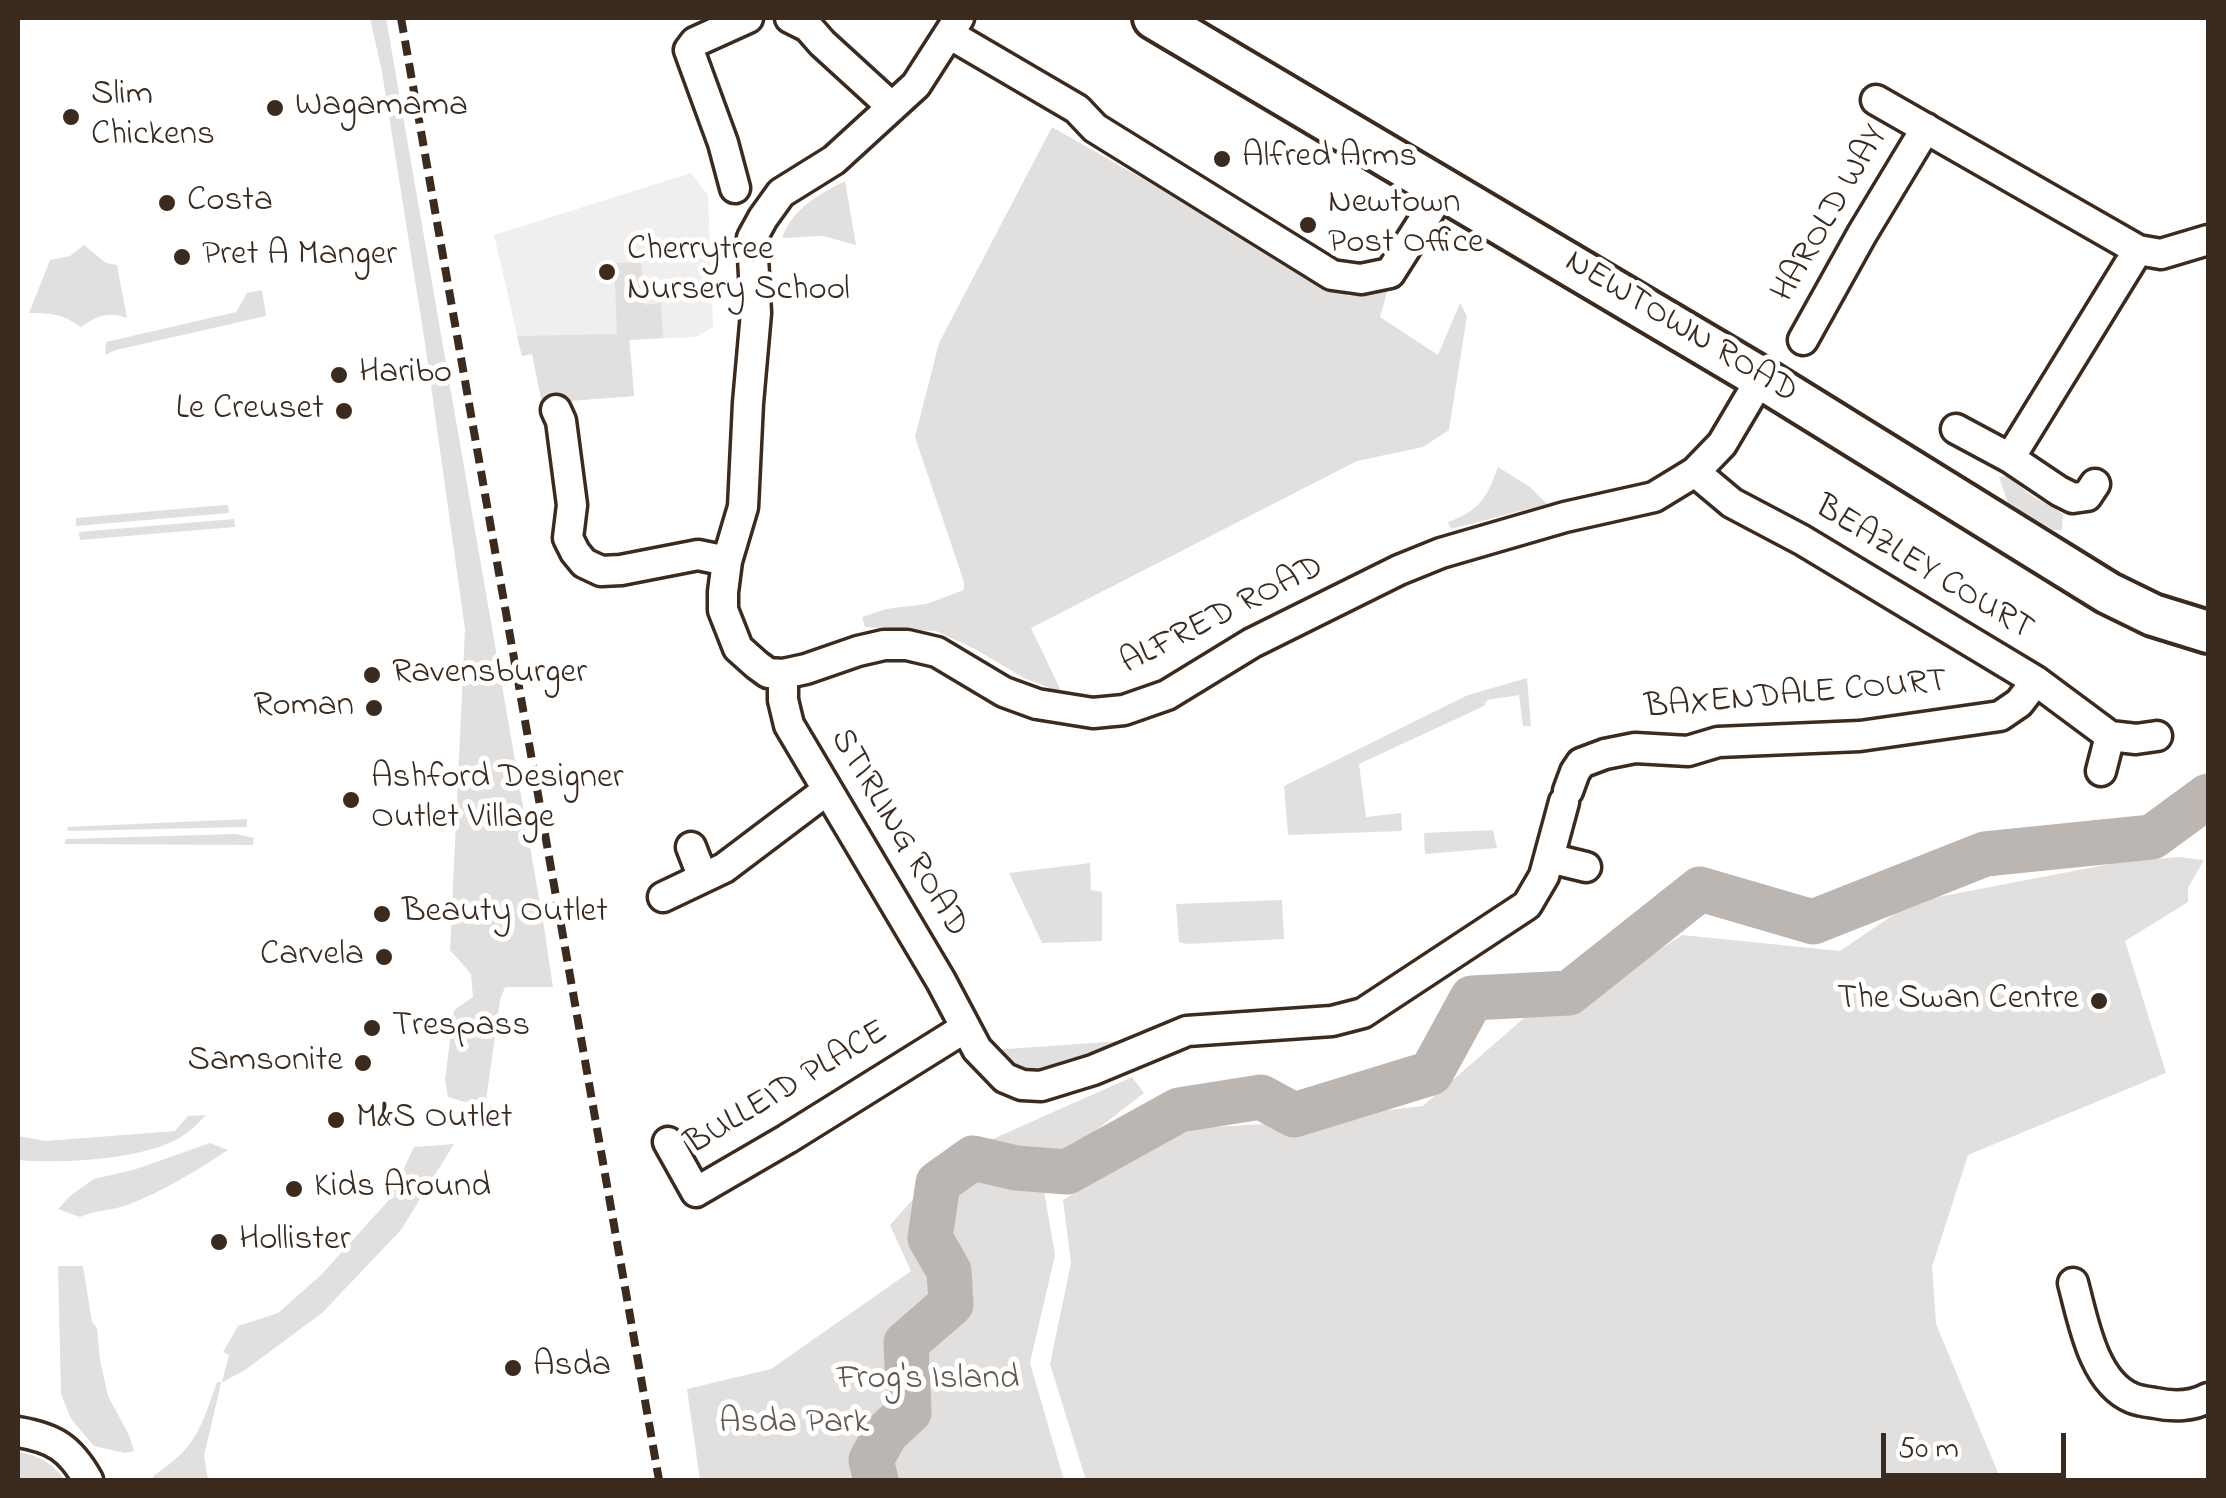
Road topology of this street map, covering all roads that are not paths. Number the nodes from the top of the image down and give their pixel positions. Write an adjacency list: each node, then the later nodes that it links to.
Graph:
1 (748, 18): 8 (street)
2 (790, 18): 6 (street)
3 (1154, 18): 9 (street, NEWTOWN ROAD)
4 (954, 26): 6 (street); 9 (street)
5 (1876, 100): 7 (street)
6 (892, 108): 19 (street)
7 (1926, 128): 11 (street); 12 (street, HAROLD WAY)
8 (735, 188)
9 (1444, 188): 13 (street, NEWTOWN ROAD)
10 (2207, 246): 11 (street)
11 (2138, 250): 16 (street)
12 (1804, 340)
13 (1762, 378): 17 (street, ALFRED ROAD); 20 (street, NEWTOWN ROAD)
14 (556, 410): 19 (street)
15 (1956, 430): 16 (street)
16 (2010, 458): 18 (street)
17 (1695, 472): 21 (street, ALFRED ROAD); 22 (street, BEAZLEY COURT)
18 (2096, 484)
19 (727, 561): 21 (street)
20 (2208, 632)
21 (782, 674): 26 (street, STIRLING ROAD)
22 (2036, 681): 23 (street, BEAZLEY COURT); 27 (street, BAXENDALE COURT)
23 (2110, 736): 24 (street); 25 (street)
24 (2157, 736)
25 (2102, 771)
26 (826, 790): 31 (street); 33 (street, STIRLING ROAD)
27 (1566, 797): 29 (street, STIRLING ROAD)
28 (690, 847): 31 (street)
29 (1549, 858): 30 (street); 33 (street, STIRLING ROAD)
30 (1586, 866)
31 (703, 878): 32 (street)
32 (662, 897)
33 (965, 1028): 34 (street, BULLEID PLACE)
34 (668, 1142)
35 (2073, 1283): 36 (street)
36 (2208, 1398)
37 (18, 1432): 38 (street)
38 (88, 1480)

